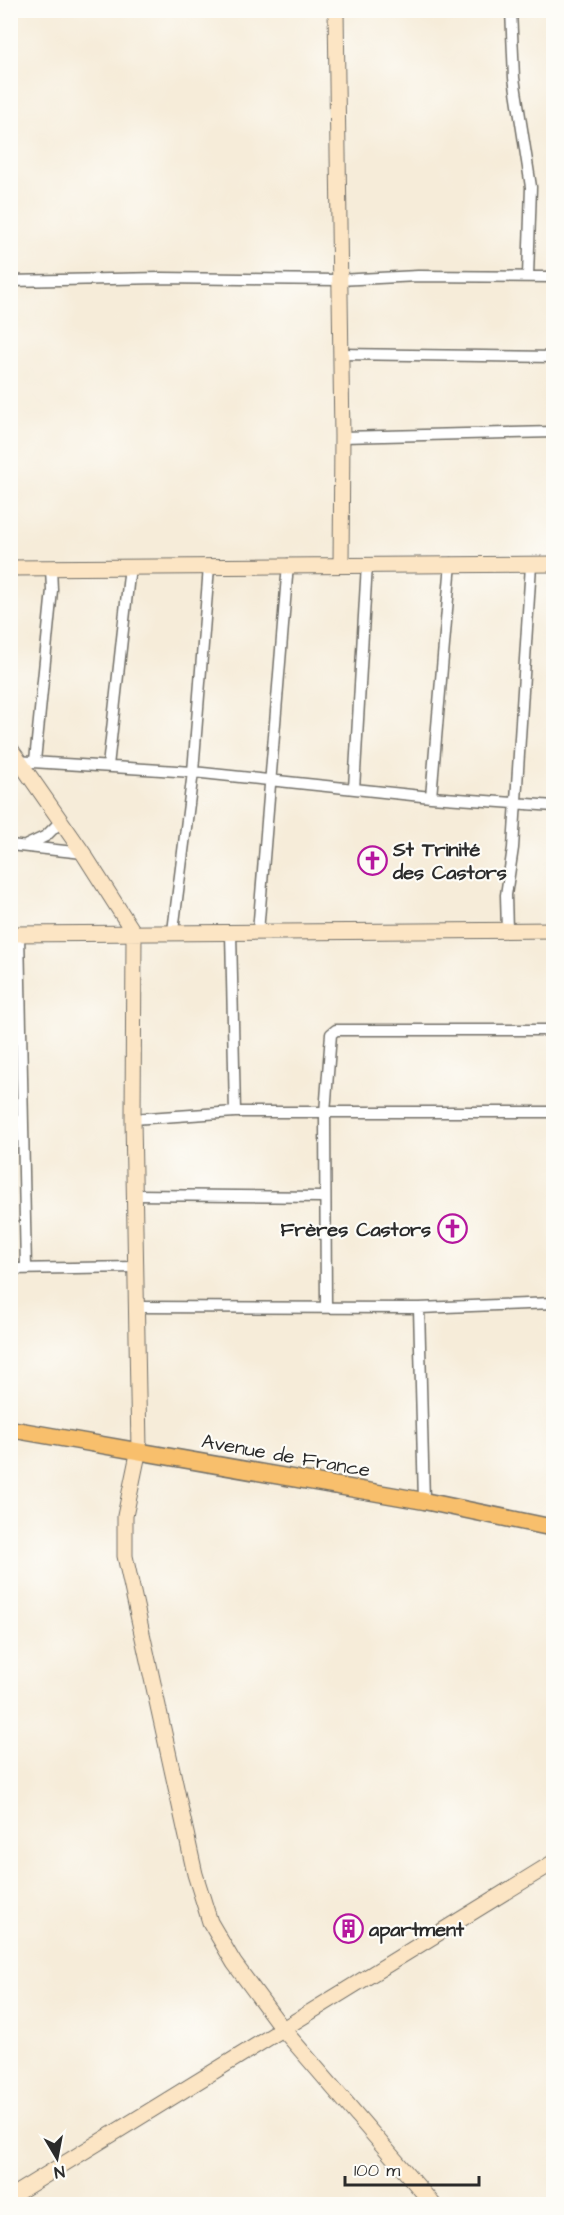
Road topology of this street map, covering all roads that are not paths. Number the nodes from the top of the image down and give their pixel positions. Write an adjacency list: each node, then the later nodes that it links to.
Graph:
1 (336, 10): 5 (street)
2 (511, 10): 3 (street)
3 (528, 276): 4 (street); 5 (street)
4 (554, 277)
5 (338, 280): 6 (street); 7 (street)
6 (10, 281)
7 (340, 354): 8 (street); 10 (street)
8 (554, 357)
9 (554, 432): 10 (street)
10 (342, 436): 13 (street)
11 (451, 563): 14 (street); 16 (street); 27 (street)
12 (288, 564): 13 (street); 19 (street); 25 (street)
13 (341, 564): 14 (street)
14 (367, 564): 26 (street)
15 (554, 564): 16 (street)
16 (531, 565): 28 (street)
17 (130, 566): 18 (street); 19 (street); 23 (street)
18 (51, 567): 20 (street); 22 (street)
19 (209, 567): 24 (street)
20 (10, 568)
21 (10, 748): 22 (street)
22 (22, 761): 23 (street); 30 (street)
23 (108, 766): 24 (street)
24 (193, 772): 25 (street); 35 (street)
25 (271, 779): 26 (street); 37 (street)
26 (354, 789): 27 (street)
27 (431, 797): 28 (street)
28 (516, 801): 29 (street); 36 (street)
29 (554, 806)
30 (61, 822): 32 (street); 33 (street)
31 (10, 845): 32 (street)
32 (27, 845): 33 (street)
33 (83, 853): 38 (street)
34 (554, 930): 36 (street)
35 (173, 931): 38 (street); 39 (street)
36 (507, 931): 37 (street)
37 (258, 932): 39 (street)
38 (134, 933): 40 (street); 45 (street)
39 (231, 933): 42 (street)
40 (15, 934): 50 (street)
41 (554, 1030): 44 (street)
42 (235, 1112): 44 (street); 45 (street)
43 (554, 1112): 44 (street)
44 (325, 1113): 47 (street)
45 (133, 1119): 46 (street)
46 (134, 1194): 47 (street); 48 (street)
47 (323, 1197): 52 (street)
48 (136, 1267): 50 (street); 53 (street)
49 (10, 1269): 50 (street)
50 (26, 1269)
51 (554, 1304): 54 (street)
52 (326, 1306): 53 (street); 54 (street)
53 (137, 1307): 56 (street)
54 (419, 1308): 57 (street)
55 (10, 1429): 56 (main road, Avenue de France)
56 (139, 1449): 57 (main road, Avenue de France); 60 (street)
57 (424, 1501): 58 (main road, Avenue de France)
58 (554, 1528)
59 (554, 1862): 60 (street)
60 (282, 2028): 61 (street); 62 (street)
61 (10, 2197)
62 (433, 2205)

